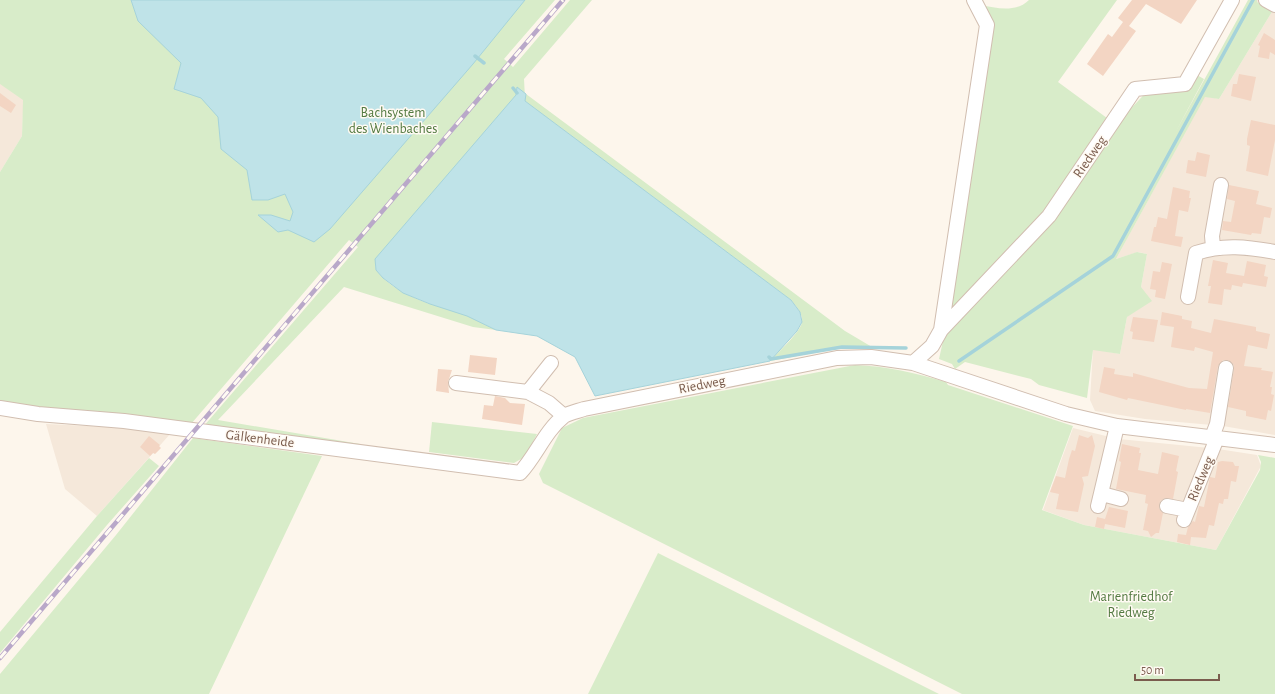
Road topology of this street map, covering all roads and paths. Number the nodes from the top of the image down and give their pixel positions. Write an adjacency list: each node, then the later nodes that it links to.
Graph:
1 (974, 0): 9 (street, Riedweg)
2 (1232, 0): 9 (street, Riedweg)
3 (1266, 0): 4 (street)
4 (1275, 4)
5 (1221, 185): 6 (street)
6 (1213, 247): 7 (street); 8 (street)
7 (1275, 252)
8 (1188, 297)
9 (941, 330): 10 (street, Riedweg)
10 (932, 346): 12 (street, Riedweg); 14 (street, Riedweg)
11 (551, 363): 16 (street)
12 (913, 363): 14 (street, Riedweg); 18 (street, Riedweg)
13 (1226, 368): 20 (street)
14 (931, 369): 19 (street, Riedweg)
15 (456, 383): 16 (street)
16 (528, 392): 18 (street)
17 (0, 408): 18 (street, Gälkenheide)
18 (564, 416)
19 (1117, 426): 20 (street, Riedweg); 22 (street)
20 (1215, 438): 21 (street, Riedweg); 23 (street, Riedweg)
21 (1275, 445)
22 (1121, 499)
23 (1167, 506)

